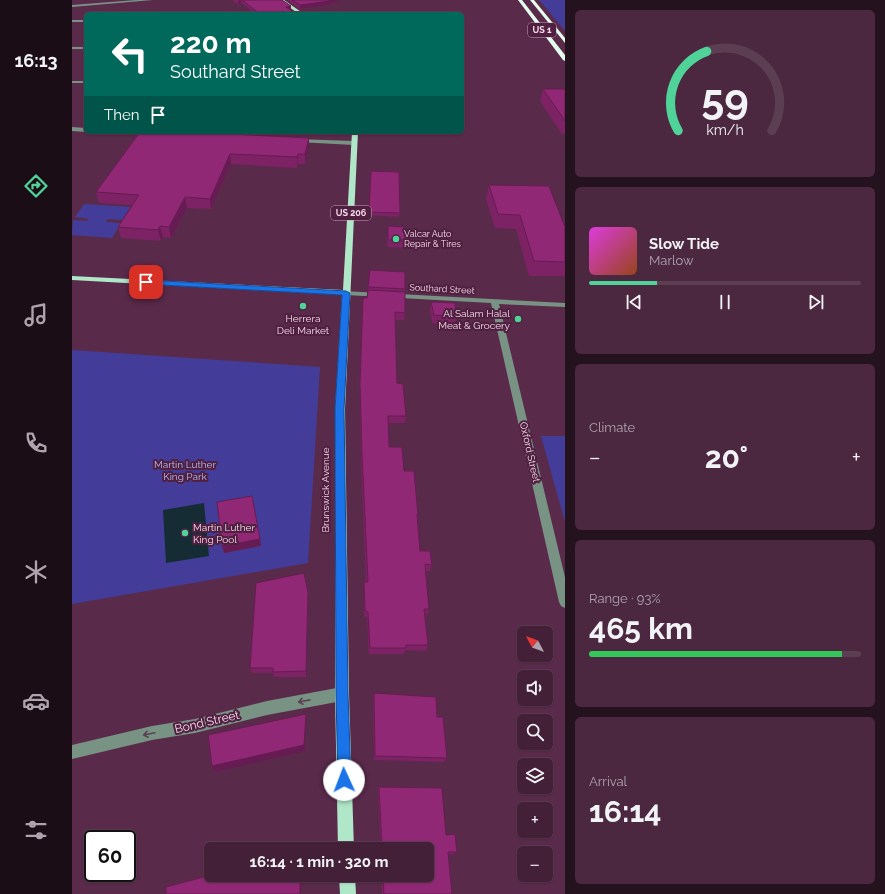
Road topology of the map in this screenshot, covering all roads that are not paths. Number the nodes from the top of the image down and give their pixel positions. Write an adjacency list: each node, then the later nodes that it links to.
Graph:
1 (151, 0): 5 (street)
2 (281, 0): 7 (main road)
3 (520, 0): 13 (highway, US 1)
4 (532, 0): 10 (highway, US 1)
5 (98, 2): 6 (street)
6 (72, 6)
7 (299, 12)
8 (84, 21): 9 (street)
9 (72, 22)
10 (565, 41)
11 (72, 48): 12 (street)
12 (84, 48)
13 (565, 59)
14 (72, 82): 15 (street)
15 (84, 82)
16 (72, 129): 17 (street)
17 (84, 130)
18 (355, 134): 20 (main road, Brunswick Avenue / US 206)
19 (287, 140): 20 (street)
20 (354, 143): 22 (main road, Brunswick Avenue / US 206)
21 (72, 278): 22 (main road, Southard Street)
22 (346, 293): 23 (street, Southard Street); 26 (main road, Brunswick Avenue / US 206)
23 (495, 302): 24 (street, Southard Street); 25 (street, Oxford Street)
24 (565, 305)
25 (565, 602)
26 (342, 694): 27 (street, Bond Street, one-way to 27); 28 (main road, Brunswick Avenue / US 206)
27 (72, 752)
28 (346, 842)
29 (347, 882): 30 (main road)
30 (348, 894)

